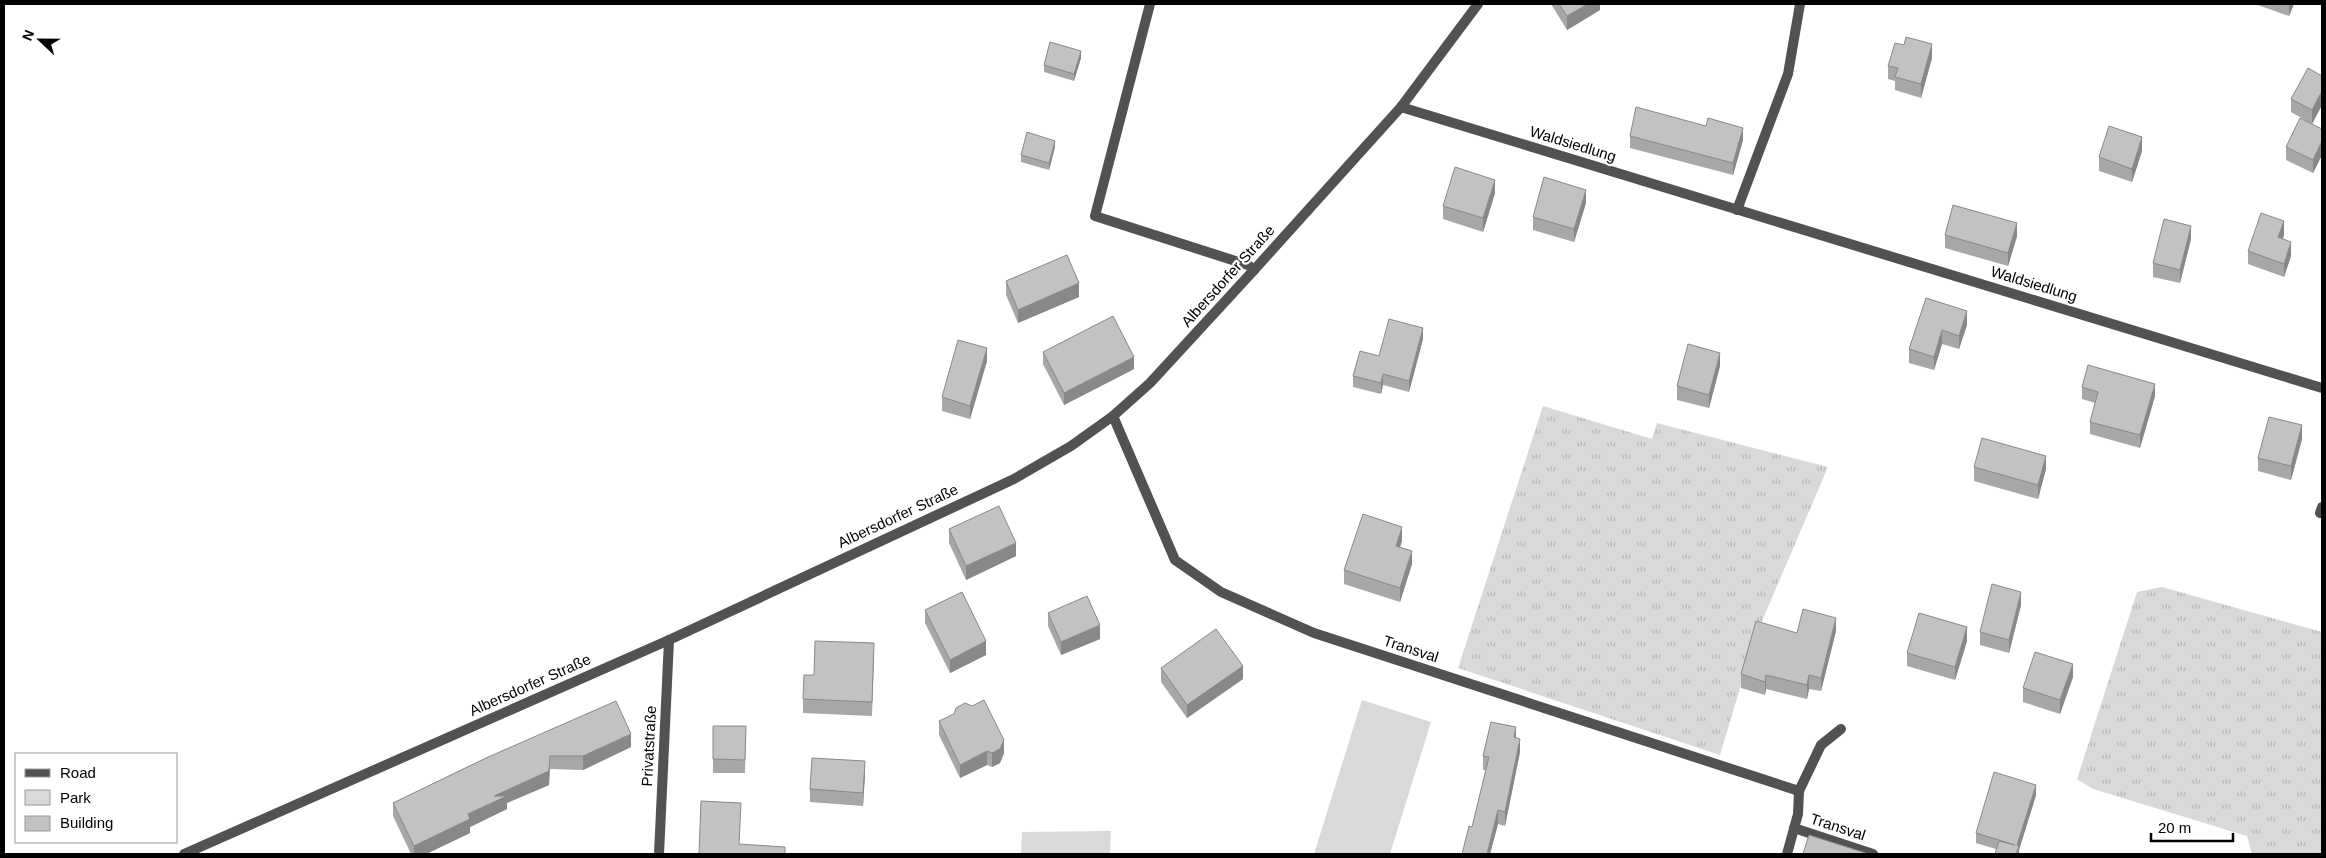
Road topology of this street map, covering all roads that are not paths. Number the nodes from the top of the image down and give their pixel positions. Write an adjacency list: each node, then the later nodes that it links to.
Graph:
1 (1150, 4): 6 (street)
2 (1478, 4): 4 (street, Albersdorfer Straße)
3 (1800, 4): 5 (street)
4 (1401, 107): 5 (street, Waldsiedlung); 6 (street, Albersdorfer Straße)
5 (1737, 210): 7 (street, Waldsiedlung)
6 (1254, 270): 8 (street, Albersdorfer Straße)
7 (2322, 388)
8 (1113, 416): 9 (street, Albersdorfer Straße); 11 (street, Transval)
9 (669, 640): 13 (street, Albersdorfer Straße); 14 (street, Privatstraße)
10 (1841, 729): 11 (street, Transval)
11 (1798, 790): 12 (street, Transval)
12 (1794, 828): 15 (street, Transval); 16 (street, Transval)
13 (184, 854)
14 (659, 854)
15 (1787, 854)
16 (1874, 854)

